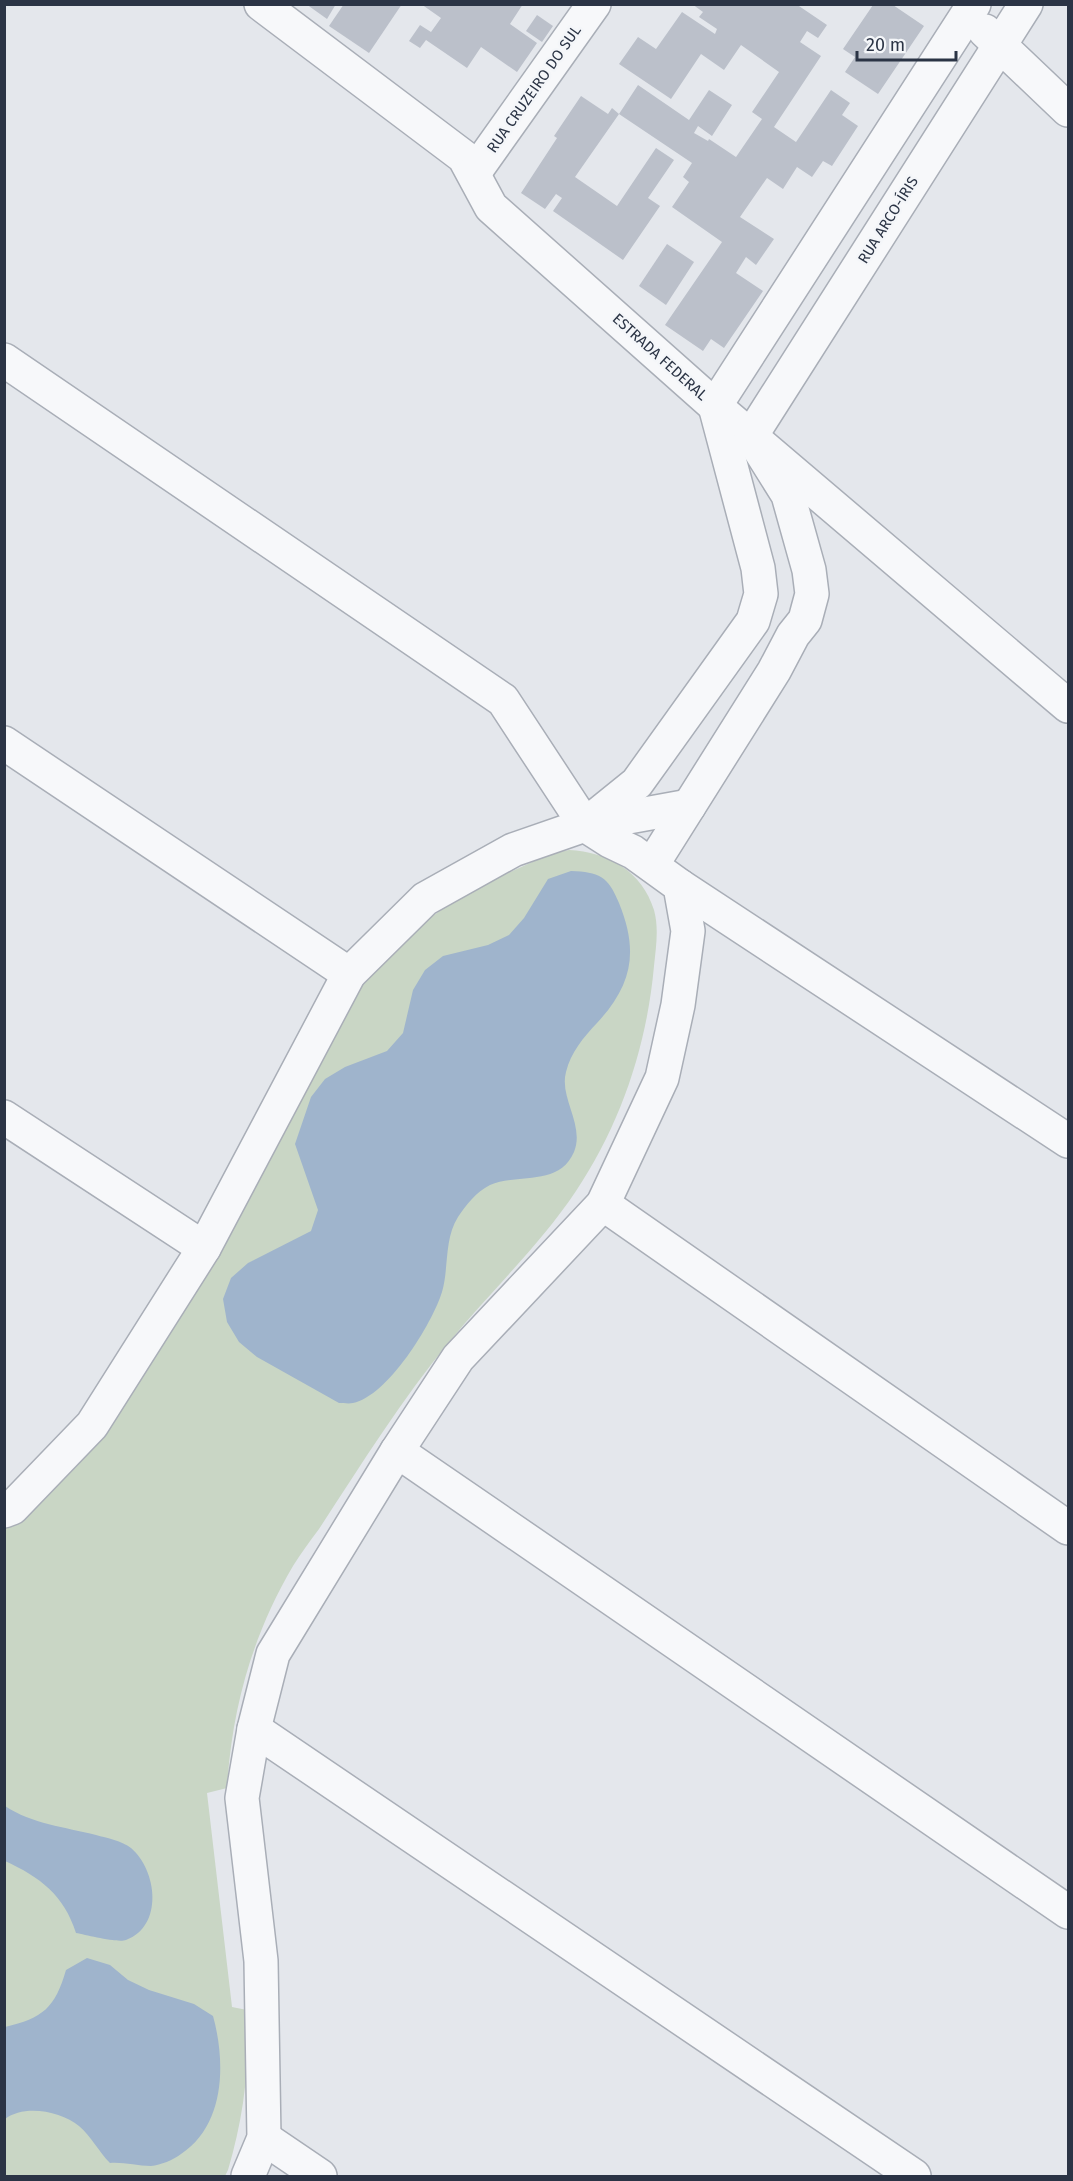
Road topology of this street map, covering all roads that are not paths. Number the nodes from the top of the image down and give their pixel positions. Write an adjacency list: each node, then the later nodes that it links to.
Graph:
1 (261, 4): 7 (street, ESTRADA FEDERAL)
2 (594, 4): 7 (street, RUA CRUZEIRO DO SUL)
3 (1026, 4): 5 (street, RUA ARCO-ÍRIS)
4 (966, 8): 5 (street); 9 (street)
5 (999, 45): 6 (street); 10 (street, RUA ARCO-ÍRIS)
6 (1068, 110)
7 (474, 173): 9 (street, ESTRADA FEDERAL)
8 (4, 360): 14 (street)
9 (715, 406): 10 (street, ESTRADA FEDERAL); 14 (street)
10 (751, 436): 11 (street, ESTRADA FEDERAL); 13 (street)
11 (1068, 705)
12 (4, 743): 17 (street)
13 (689, 806): 14 (street); 15 (street)
14 (585, 825): 15 (street); 17 (street)
15 (652, 865): 16 (street)
16 (680, 886): 19 (street); 20 (street)
17 (349, 974): 21 (street)
18 (4, 1117): 21 (street)
19 (1068, 1141)
20 (603, 1204): 22 (street); 24 (street)
21 (204, 1248): 23 (street)
22 (397, 1451): 25 (street); 26 (street)
23 (7, 1507)
24 (1068, 1528)
25 (254, 1729): 27 (street); 30 (street)
26 (1068, 1912)
27 (264, 2139): 28 (street); 29 (street)
28 (248, 2176)
29 (320, 2176)
30 (914, 2176)

